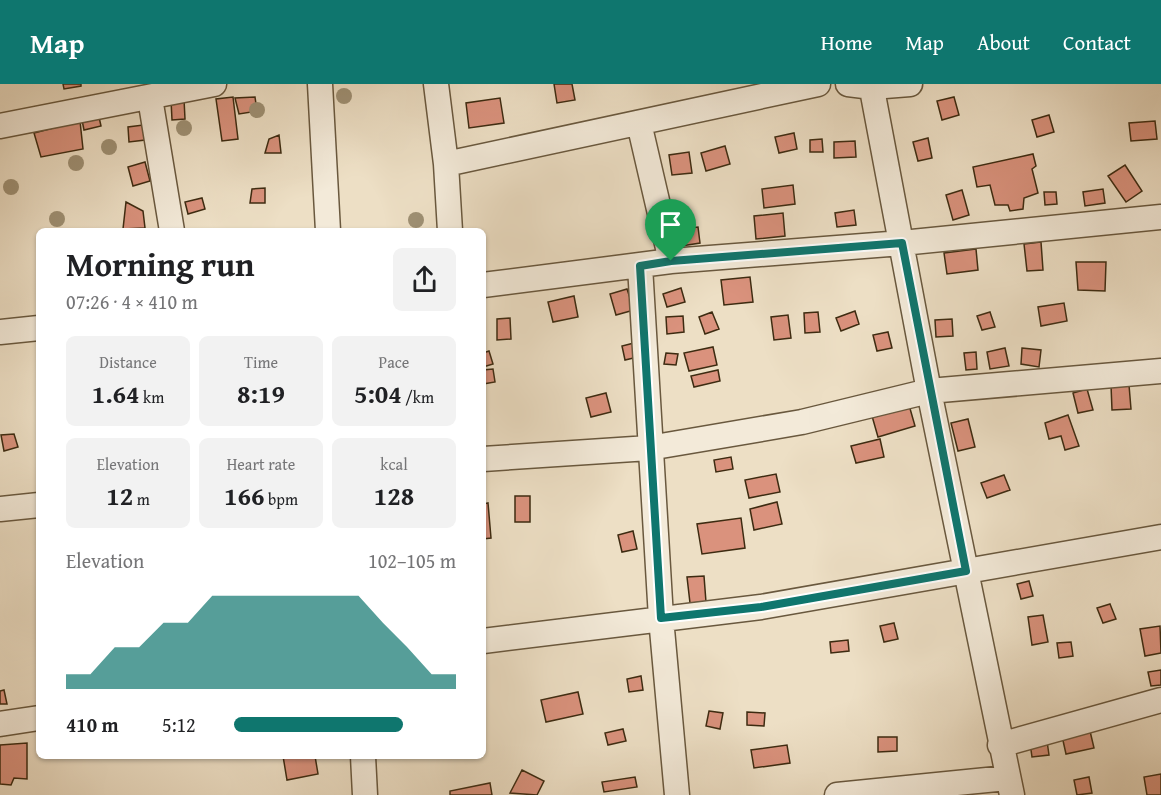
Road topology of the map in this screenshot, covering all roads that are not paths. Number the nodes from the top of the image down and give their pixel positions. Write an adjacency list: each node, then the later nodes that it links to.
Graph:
1 (214, 84): 8 (street)
2 (320, 84): 14 (street)
3 (436, 84): 11 (street)
4 (818, 84): 9 (street)
5 (848, 84): 7 (street)
6 (910, 84): 7 (street)
7 (872, 86): 16 (street)
8 (150, 98): 10 (street); 13 (street)
9 (639, 123): 11 (street); 17 (street)
10 (0, 126)
11 (446, 164): 15 (street)
12 (1161, 217): 16 (street)
13 (172, 228)
14 (328, 228)
15 (450, 228)
16 (902, 243): 17 (street); 23 (street)
17 (671, 261): 18 (street)
18 (640, 266): 19 (street); 24 (street)
19 (486, 285)
20 (36, 328): 21 (street)
21 (0, 332)
22 (1161, 371): 23 (street)
23 (929, 392): 24 (street); 29 (street)
24 (649, 448): 25 (street); 30 (street)
25 (486, 459)
26 (36, 505): 27 (street)
27 (0, 509)
28 (1161, 537): 29 (street)
29 (966, 571): 30 (street); 35 (street)
30 (661, 618): 31 (street); 39 (street)
31 (486, 641)
32 (1161, 700): 35 (street)
33 (36, 718): 34 (street)
34 (0, 724)
35 (1000, 745): 37 (street)
36 (363, 759): 38 (street)
37 (1009, 787): 40 (street)
38 (365, 795)
39 (677, 795)
40 (837, 795)

